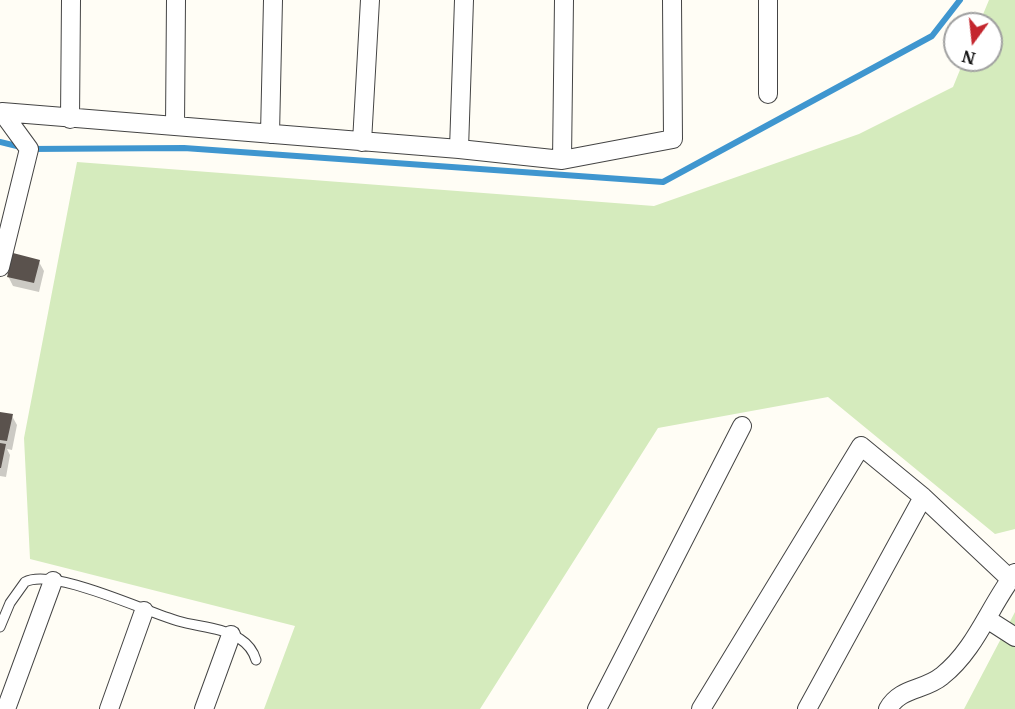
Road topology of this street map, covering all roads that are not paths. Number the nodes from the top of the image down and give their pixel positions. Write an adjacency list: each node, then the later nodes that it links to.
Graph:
1 (71, 0): 11 (street)
2 (176, 0): 12 (street)
3 (273, 0): 13 (street)
4 (370, 0): 14 (street)
5 (464, 0): 15 (street)
6 (564, 0): 16 (street)
7 (672, 0): 16 (street)
8 (768, 0): 9 (street)
9 (768, 94)
10 (1, 112): 11 (street); 17 (street)
11 (69, 119): 12 (street)
12 (175, 126): 13 (street)
13 (270, 134): 14 (street)
14 (362, 142): 15 (street)
15 (459, 149): 16 (street)
16 (562, 160)
17 (7, 208): 18 (street)
18 (0, 267)
19 (742, 426): 32 (street)
20 (922, 497): 21 (street); 33 (street); 34 (street)
21 (1013, 576): 24 (street)
22 (53, 581): 23 (lane); 25 (lane); 29 (street)
23 (144, 611): 26 (lane); 30 (street)
24 (987, 619): 27 (street); 35 (street)
25 (0, 627)
26 (231, 635): 28 (lane); 31 (street)
27 (1015, 637)
28 (256, 660)
29 (6, 709)
30 (109, 709)
31 (204, 709)
32 (597, 709)
33 (701, 709)
34 (807, 709)
35 (888, 709)

